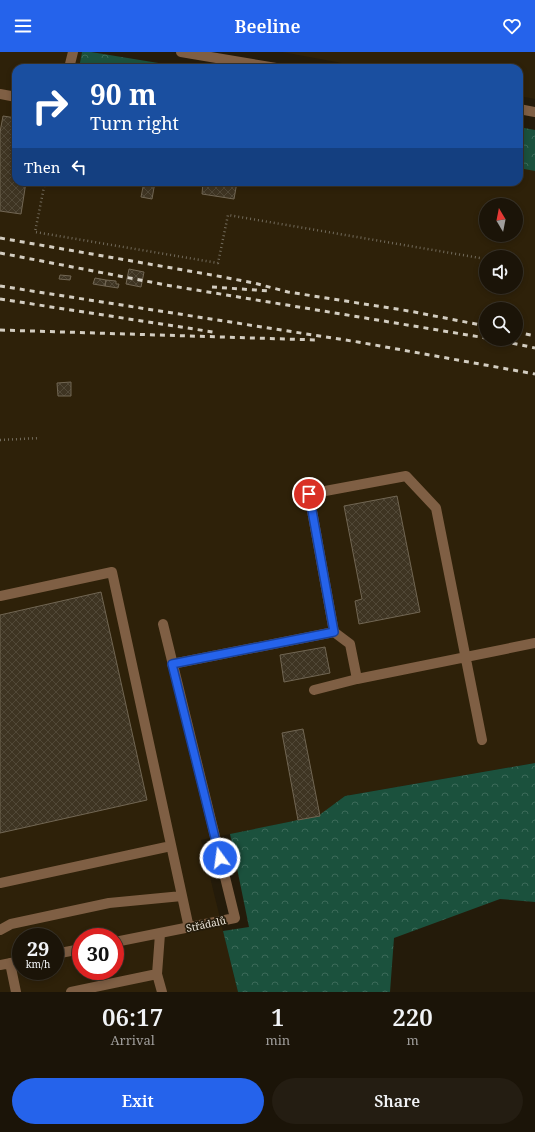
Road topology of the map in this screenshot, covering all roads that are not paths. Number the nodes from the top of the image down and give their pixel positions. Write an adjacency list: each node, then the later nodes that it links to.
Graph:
1 (73, 52): 3 (street)
2 (181, 52): 4 (street)
3 (70, 64)
4 (252, 64)
5 (0, 94): 6 (street)
6 (12, 96)
7 (523, 110): 8 (street)
8 (535, 112)
9 (0, 596): 18 (street)
10 (163, 624): 14 (street, Střádalů)
11 (334, 632): 13 (street); 14 (street); 15 (street)
12 (535, 643): 13 (street)
13 (466, 657): 15 (street); 17 (street)
14 (172, 664): 21 (street, Střádalů)
15 (357, 679): 16 (street)
16 (314, 690)
17 (482, 740)
18 (172, 846): 19 (street); 20 (street)
19 (0, 883)
20 (182, 896): 21 (street); 22 (street)
21 (189, 928): 23 (street, Střádalů)
22 (0, 930)
23 (160, 934): 24 (street, Střádalů); 26 (street)
24 (124, 940)
25 (5, 964): 27 (street)
26 (157, 974): 28 (street); 29 (street)
27 (16, 992)
28 (71, 992)
29 (162, 992)

